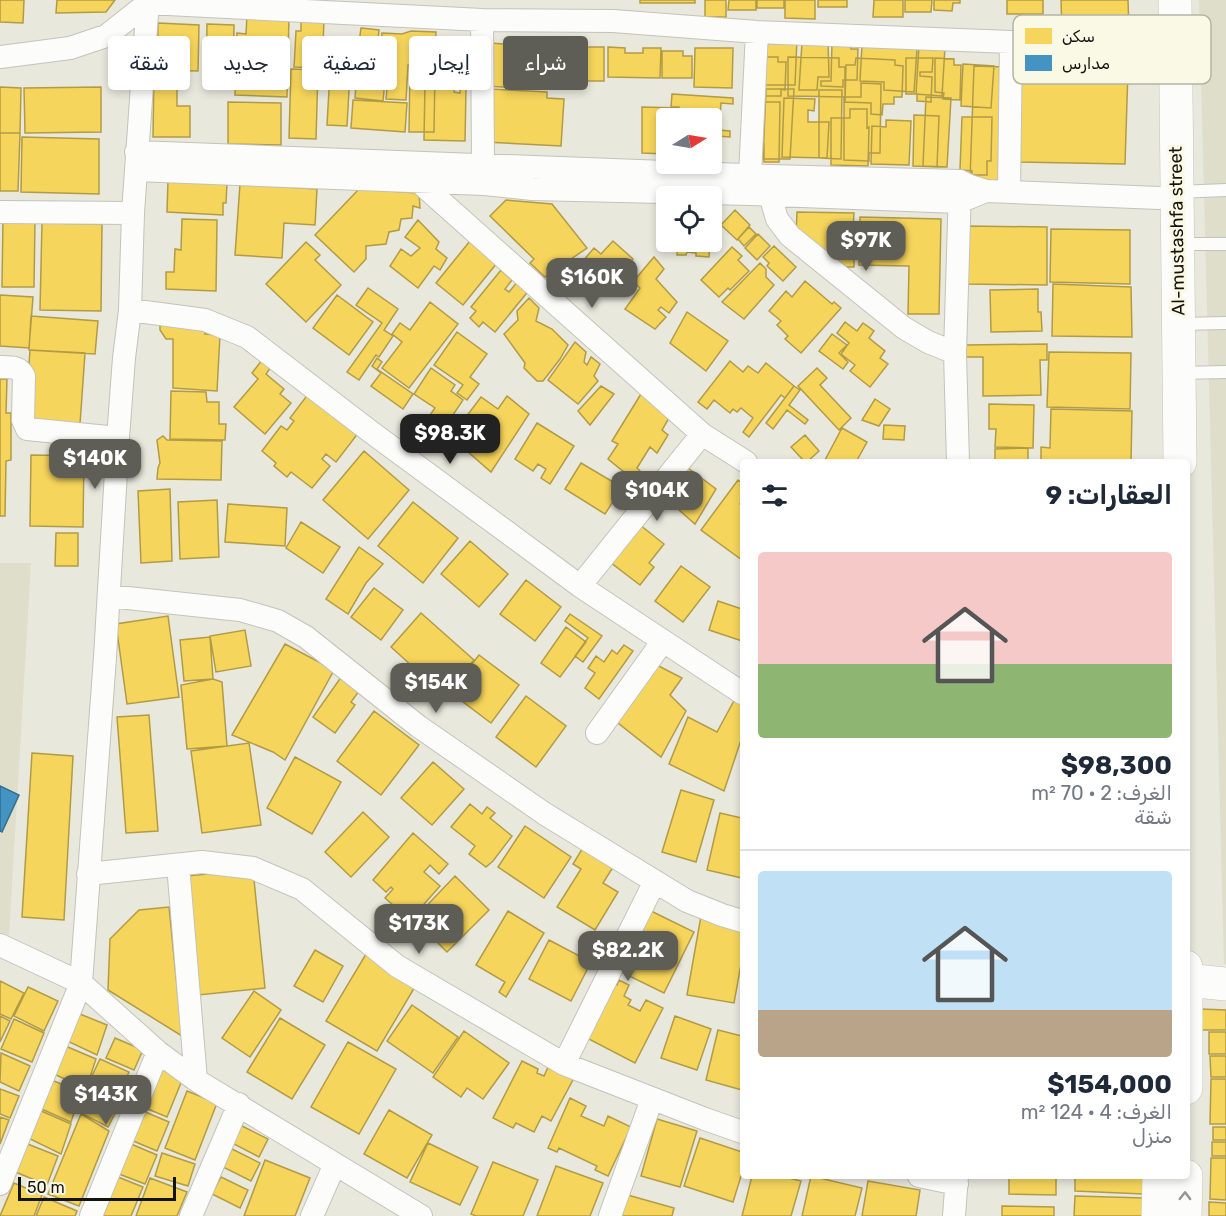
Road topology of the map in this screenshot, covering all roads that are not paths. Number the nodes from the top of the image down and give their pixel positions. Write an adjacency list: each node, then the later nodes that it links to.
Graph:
1 (1175, 0): 4 (main road, Al-mustashfa street)
2 (148, 2): 5 (street); 8 (street); 11 (street)
3 (613, 11): 5 (street); 6 (street)
4 (1174, 15)
5 (482, 20): 12 (street)
6 (757, 32): 7 (street); 13 (street)
7 (1011, 42): 17 (street)
8 (0, 57)
9 (1159, 84): 19 (main road, Al-mustashfa street)
10 (1172, 84): 19 (main road, Al-mustashfa street)
11 (136, 161): 12 (street); 14 (street); 21 (street)
12 (483, 164): 13 (street)
13 (750, 175): 16 (street)
14 (418, 181): 18 (street); 31 (street)
15 (1226, 190): 19 (lane)
16 (959, 192): 17 (street); 18 (street); 27 (street)
17 (1009, 192): 19 (street)
18 (770, 195): 27 (street)
19 (1167, 195): 22 (main road, Al-mustashfa street); 35 (main road, Al-mustashfa street)
20 (0, 212): 21 (street)
21 (133, 213): 24 (street)
22 (1177, 244): 23 (lane); 26 (main road, Al-mustashfa street)
23 (1226, 244)
24 (130, 310): 32 (street); 37 (street)
25 (1226, 323): 26 (lane)
26 (1178, 324): 30 (main road, Al-mustashfa street)
27 (955, 353): 34 (street)
28 (0, 367): 32 (street)
29 (1226, 372): 30 (lane)
30 (1178, 373): 36 (main road, Al-mustashfa street)
31 (702, 434): 33 (street); 37 (street)
32 (118, 438): 38 (street)
33 (741, 459)
34 (957, 459)
35 (1158, 459)
36 (1180, 459)
37 (580, 586): 39 (street)
38 (109, 597): 43 (street); 44 (street)
39 (663, 640): 40 (street); 41 (street)
40 (740, 692)
41 (597, 733)
42 (178, 865): 43 (street); 53 (street); 54 (street)
43 (88, 874): 48 (street)
44 (655, 882): 45 (street); 53 (street)
45 (740, 920)
46 (0, 945): 48 (street)
47 (1190, 980): 49 (main road)
48 (81, 983): 52 (street); 62 (street)
49 (1226, 984)
50 (1190, 1001): 51 (main road)
51 (1226, 1001)
52 (158, 1052): 54 (street); 63 (street)
53 (564, 1064): 55 (street)
54 (196, 1080): 56 (street)
55 (652, 1099): 57 (street); 67 (street)
56 (238, 1104): 58 (street); 64 (street)
57 (740, 1130)
58 (335, 1164): 65 (street); 66 (street)
59 (1159, 1179): 69 (main road)
60 (1186, 1179): 70 (main road, one-way to 60)
61 (957, 1180): 68 (street)
62 (0, 1184)
63 (91, 1216)
64 (192, 1216)
65 (312, 1216)
66 (421, 1216)
67 (610, 1216)
68 (954, 1216)
69 (1158, 1216)
70 (1185, 1216)

